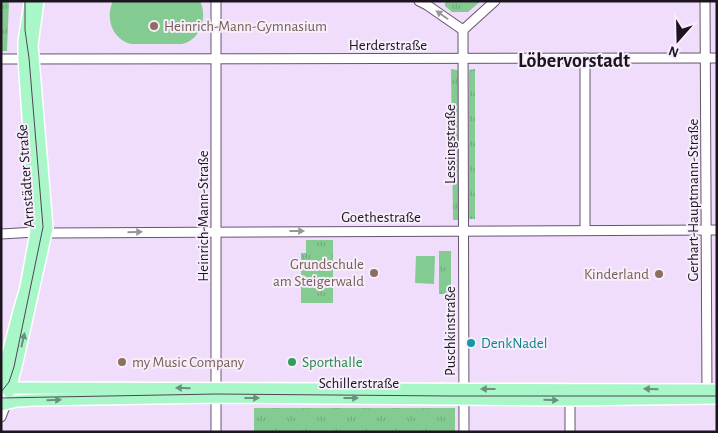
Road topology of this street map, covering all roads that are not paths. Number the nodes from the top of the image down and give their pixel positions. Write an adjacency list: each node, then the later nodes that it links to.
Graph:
1 (30, 1): 12 (main road, Arnstädter Straße)
2 (38, 1): 12 (main road, Arnstädter Straße)
3 (216, 1): 13 (street, Heinrich-Mann-Straße)
4 (419, 1): 7 (street, one-way to 4)
5 (495, 1): 7 (street)
6 (705, 1): 10 (street, Gerhart-Hauptmann-Straße)
7 (463, 30): 8 (street, Lessingstraße)
8 (463, 58): 9 (street, Herderstraße); 13 (street, Herderstraße); 15 (street, Lessingstraße)
9 (585, 58): 10 (street, Herderstraße); 16 (street)
10 (706, 58): 11 (street, Herderstraße); 17 (street, Gerhart-Hauptmann-Straße)
11 (717, 58)
12 (28, 59): 13 (street, Herderstraße); 14 (street, Herderstraße); 20 (main road, Arnstädter Straße)
13 (216, 59): 19 (street, Heinrich-Mann-Straße)
14 (1, 60)
15 (463, 230): 16 (street, Goethestraße); 19 (street, Goethestraße, one-way to 15); 24 (street, Puschkinstraße)
16 (585, 230): 17 (street, Goethestraße)
17 (706, 230): 18 (street, Goethestraße); 25 (street, Gerhart-Hauptmann-Straße)
18 (717, 230)
19 (216, 231): 20 (street, Goethestraße, one-way to 19); 23 (street, Heinrich-Mann-Straße)
20 (41, 233): 21 (street, Goethestraße); 22 (main road, Arnstädter Straße)
21 (1, 234)
22 (4, 385): 23 (main road, Schillerstraße, one-way to 22); 27 (main road, Arnstädter Straße)
23 (216, 390): 24 (main road, Schillerstraße); 27 (main road, Schillerstraße, one-way to 23); 29 (street, Heinrich-Mann-Straße)
24 (464, 394): 25 (main road, Schillerstraße, one-way to 24); 26 (main road, Schillerstraße, one-way to 26); 30 (street, Puschkinstraße)
25 (712, 394): 26 (main road, Schillerstraße)
26 (570, 400): 31 (street)
27 (4, 404): 28 (street)
28 (1, 417)
29 (216, 432)
30 (464, 432)
31 (570, 432)

